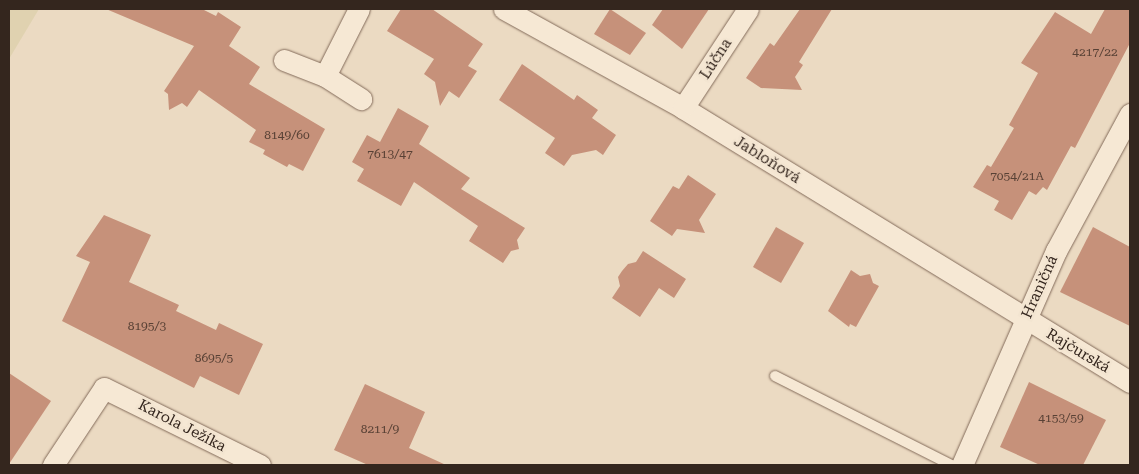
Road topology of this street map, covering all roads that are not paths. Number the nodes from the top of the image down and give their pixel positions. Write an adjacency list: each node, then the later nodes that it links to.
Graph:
1 (359, 9): 5 (street)
2 (504, 9): 7 (street, Jabloňová)
3 (748, 9): 7 (street, Lúčna)
4 (284, 60): 5 (street)
5 (325, 76): 6 (street)
6 (362, 99)
7 (683, 108): 9 (street, Jabloňová)
8 (1130, 114): 9 (street, Hraničná)
9 (1025, 319): 11 (street, Rajčurská); 15 (street, Hraničná)
10 (775, 376): 14 (lane)
11 (1130, 382)
12 (53, 465): 13 (street, Karola Ježíka)
13 (260, 465)
14 (951, 465)
15 (962, 465)

